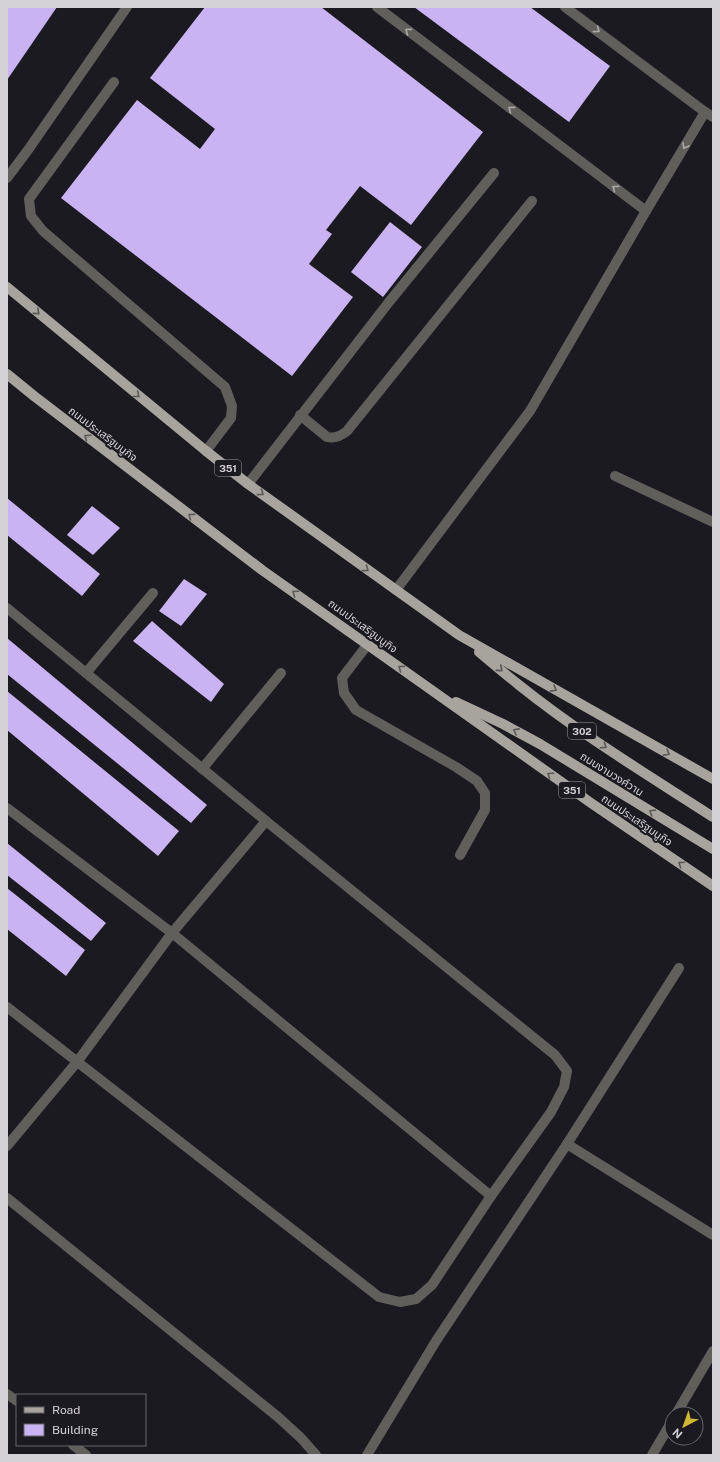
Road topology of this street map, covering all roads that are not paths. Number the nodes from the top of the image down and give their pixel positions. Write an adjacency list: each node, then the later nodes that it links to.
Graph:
1 (127, 7): 7 (street)
2 (376, 7): 9 (street, one-way to 2)
3 (566, 7): 5 (street, one-way to 5)
4 (114, 82): 13 (street)
5 (709, 114): 9 (street, one-way to 9)
6 (494, 173): 12 (street)
7 (7, 178)
8 (532, 201): 12 (street)
9 (646, 211): 17 (street)
10 (7, 287): 13 (main road, 351, one-way to 13)
11 (7, 374): 21 (main road, ถนนประเสริฐมนูกิจ / 351, one-way to 11)
12 (300, 415): 15 (street)
13 (206, 451): 15 (main road, 351)
14 (615, 476): 16 (street)
15 (248, 484): 17 (main road, 351, one-way to 17)
16 (713, 522)
17 (396, 590): 20 (main road, 351)
18 (153, 593): 22 (street)
19 (7, 608): 22 (street)
20 (459, 635): 26 (main road, 351, one-way to 26); 28 (main road, ถนนงามวงศ์วาน / 302, one-way to 28)
21 (368, 644): 24 (main road, ถนนประเสริฐมนูกิจ / 351, one-way to 21); 31 (street)
22 (86, 673): 25 (street)
23 (281, 673): 25 (street)
24 (432, 691): 30 (main road, ถนนงามวงศ์วาน, one-way to 24); 32 (main road, ถนนประเสริฐมนูกิจ / 351, one-way to 24)
25 (202, 769): 29 (street)
26 (713, 779)
27 (7, 808): 33 (street)
28 (713, 817)
29 (266, 821): 33 (street); 39 (street)
30 (713, 849)
31 (460, 854)
32 (713, 886)
33 (172, 933): 36 (street); 39 (street)
34 (679, 968): 37 (street)
35 (7, 1007): 36 (street)
36 (77, 1062): 38 (street); 39 (street)
37 (567, 1144): 41 (street); 50 (street)
38 (7, 1146)
39 (491, 1196)
40 (7, 1198): 49 (street)
41 (713, 1235)
42 (713, 1352): 45 (street)
43 (7, 1394): 44 (street)
44 (16, 1401)
45 (681, 1406)
46 (664, 1435): 51 (street)
47 (74, 1446): 48 (street)
48 (86, 1455)
49 (316, 1455)
50 (367, 1455)
51 (652, 1455)

